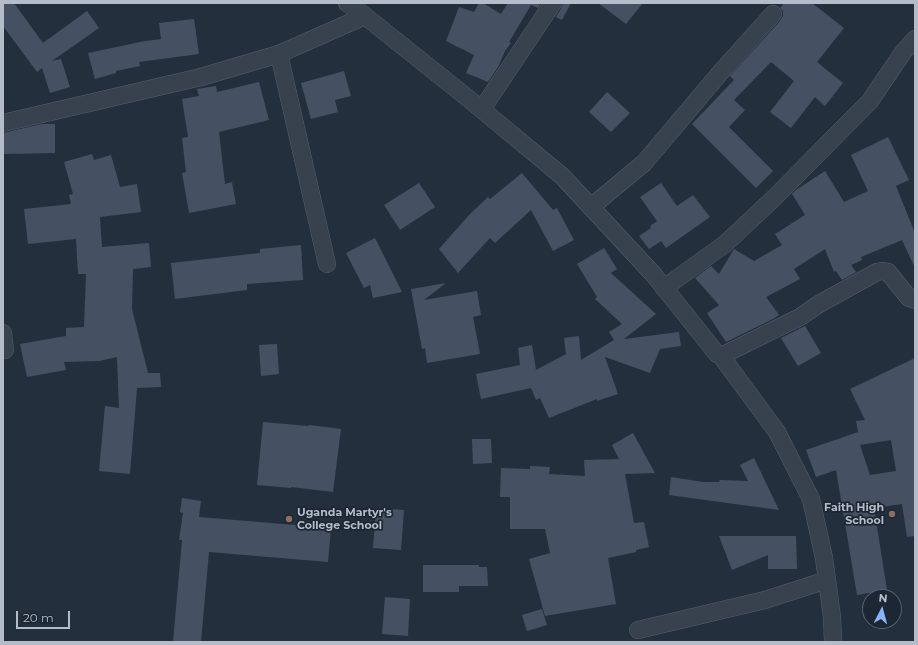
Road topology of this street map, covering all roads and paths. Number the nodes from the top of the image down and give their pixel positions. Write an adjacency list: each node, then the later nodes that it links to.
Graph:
1 (347, 3): 4 (street)
2 (553, 3): 7 (street)
3 (773, 14): 9 (street)
4 (365, 16): 6 (street); 7 (street)
5 (915, 39): 11 (street)
6 (279, 54): 8 (street); 10 (street)
7 (482, 109): 9 (street)
8 (3, 123)
9 (591, 207): 11 (street)
10 (327, 264)
11 (664, 288): 15 (street)
12 (915, 300): 15 (street)
13 (3, 333): 14 (street)
14 (5, 350)
15 (721, 356): 16 (street)
16 (827, 580): 17 (street); 18 (street)
17 (638, 630)
18 (833, 642)

